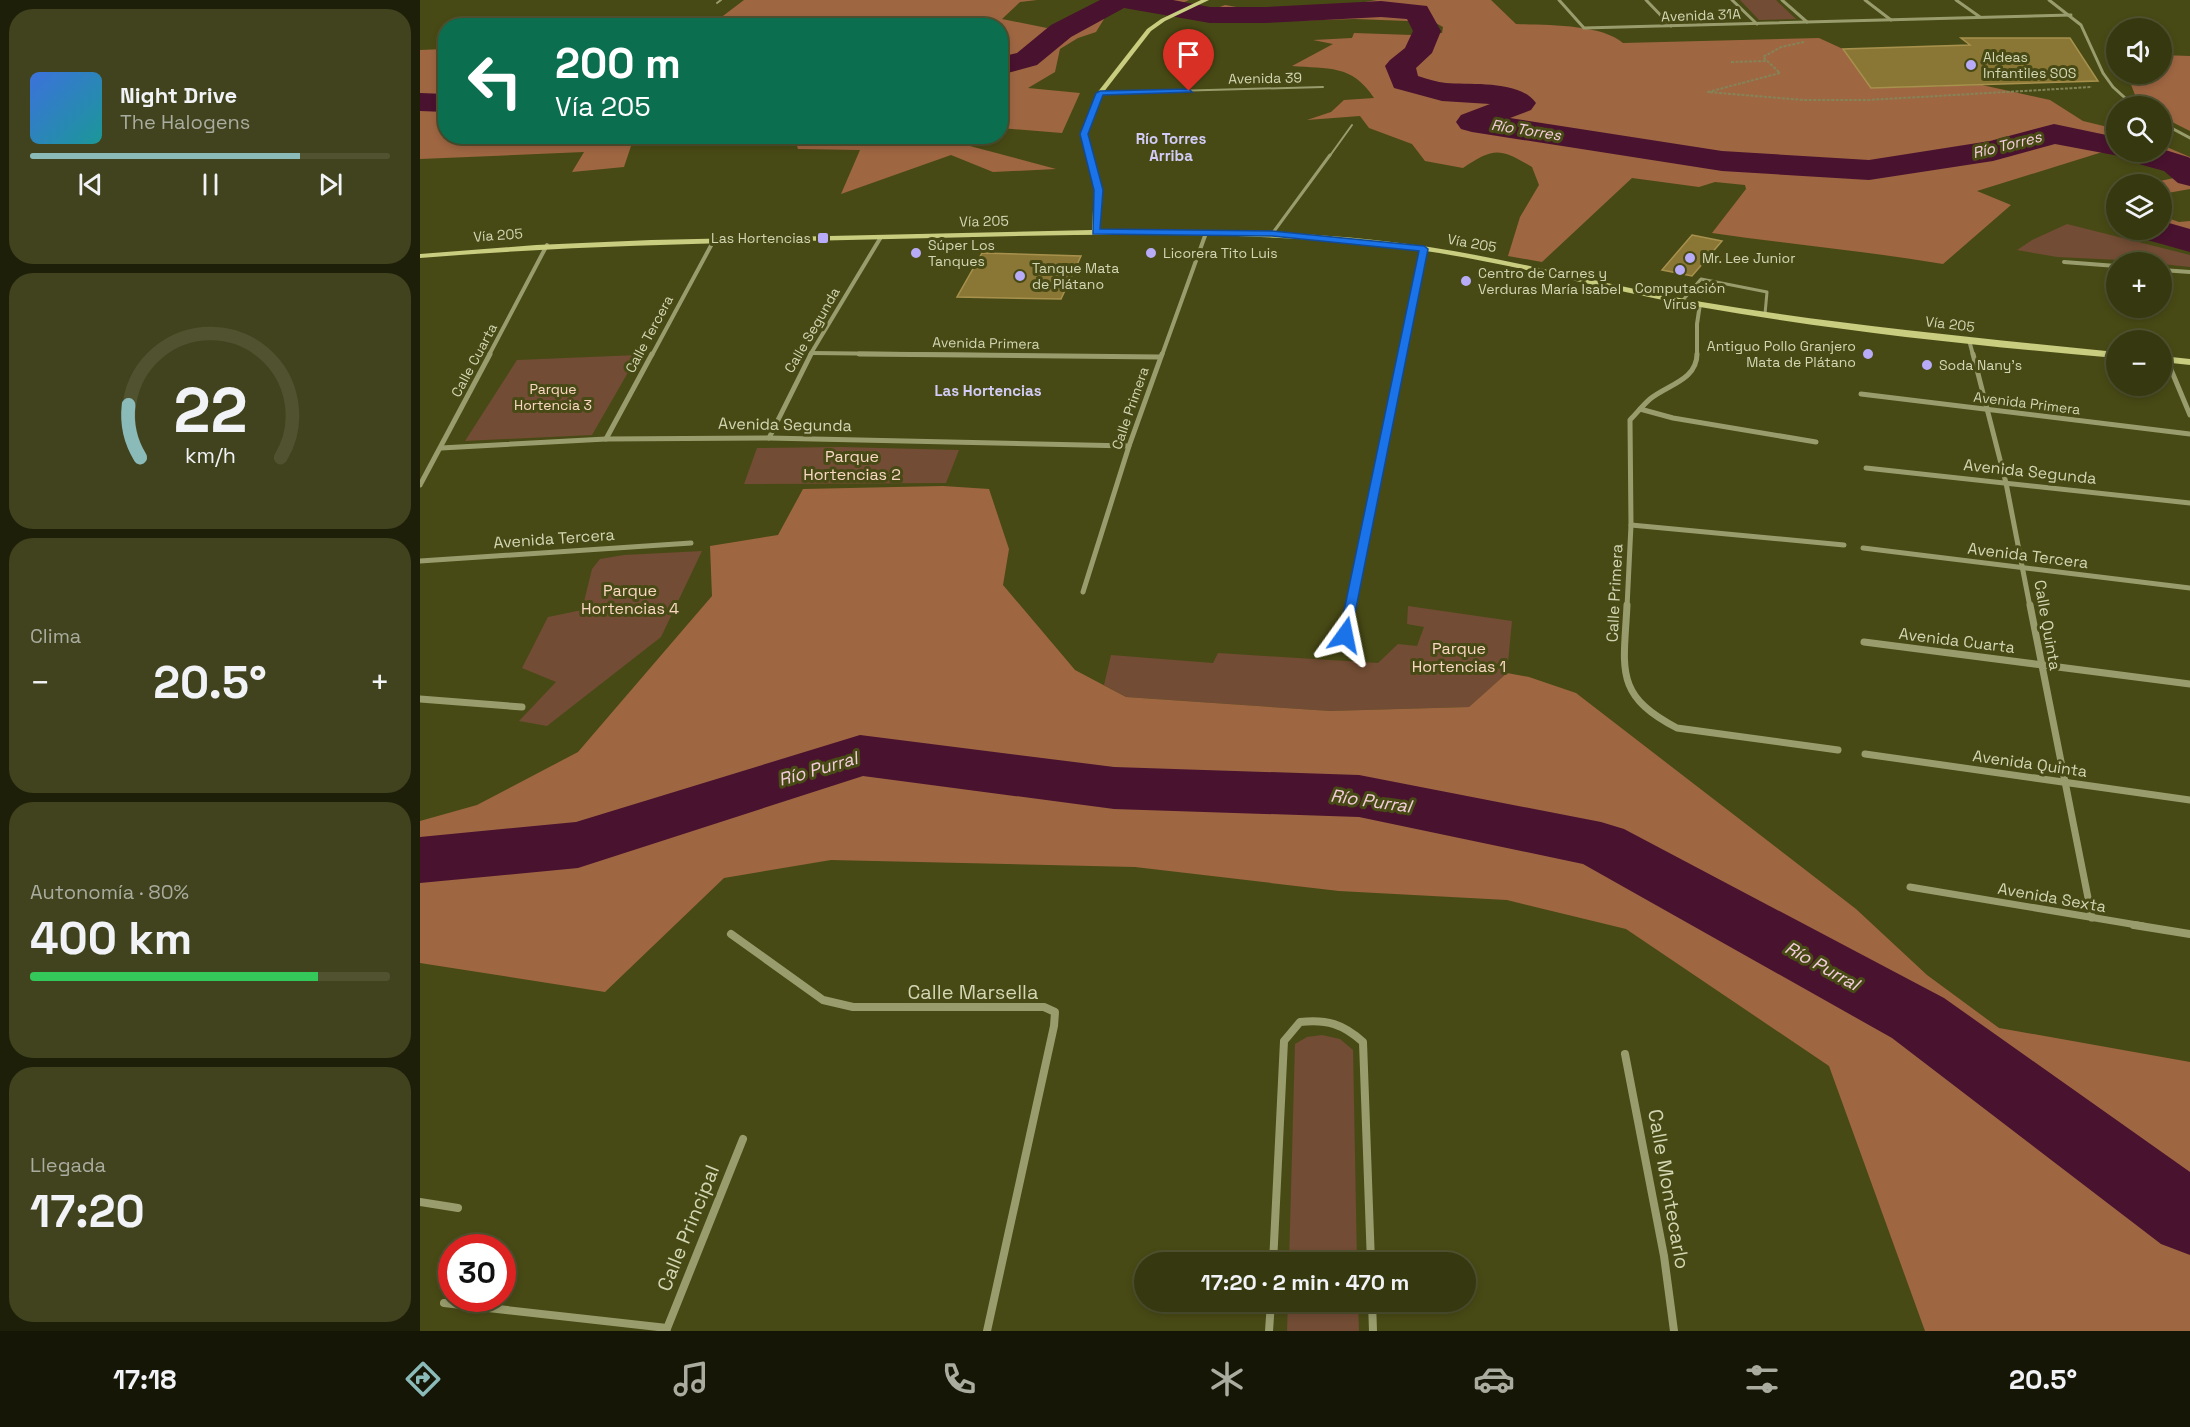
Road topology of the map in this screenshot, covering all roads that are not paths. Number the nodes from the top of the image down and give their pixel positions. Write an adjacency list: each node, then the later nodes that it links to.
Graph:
1 (1206, 0): 16 (main road)
2 (1559, 0): 14 (street, Avenida 31A)
3 (1646, 0): 14 (street)
4 (1732, 0): 13 (street)
5 (1782, 0): 12 (street)
6 (1865, 0): 11 (street)
7 (1956, 0): 10 (street)
8 (2049, 0): 9 (street)
9 (2071, 15): 10 (street, Avenida 31A); 17 (street)
10 (1981, 18): 11 (street, Avenida 31A)
11 (1891, 20): 12 (street, Avenida 31A)
12 (1807, 22): 13 (street, Avenida 31A)
13 (1757, 24): 14 (street, Avenida 31A)
14 (1671, 26)
15 (1323, 87): 16 (lane, Avenida 39)
16 (1100, 93): 21 (main road)
17 (2123, 96)
18 (1352, 125): 23 (lane)
19 (2172, 128): 20 (street)
20 (2190, 138)
21 (1096, 232): 22 (main road, Vía 205); 24 (main road, Vía 205)
22 (1206, 234): 23 (main road, Vía 205); 39 (street, Calle Primera)
23 (1272, 234): 27 (main road, Vía 205)
24 (881, 237): 25 (main road, Vía 205); 37 (street, Calle Segunda)
25 (714, 240): 26 (main road, Vía 205); 49 (street, Calle Tercera)
26 (547, 245): 28 (main road, Vía 205); 52 (street, Calle Cuarta)
27 (1424, 249): 33 (main road, Vía 205); 65 (street)
28 (420, 256)
29 (2064, 262): 30 (street)
30 (2106, 266)
31 (2172, 271): 32 (street)
32 (2190, 272)
33 (1683, 300): 34 (main road, Vía 205); 35 (lane)
34 (1700, 304): 35 (main road, Vía 205); 44 (street)
35 (1765, 314): 36 (main road, Vía 205)
36 (1969, 340): 38 (main road, Vía 205); 45 (street, Calle Quinta)
37 (811, 353): 39 (street, Avenida Primera); 48 (street, Calle Segunda)
38 (2106, 354)
39 (1160, 357): 51 (street, Calle Primera)
40 (2172, 361): 41 (main road)
41 (2190, 362)
42 (2172, 377): 46 (street)
43 (1861, 394): 45 (street, Avenida Primera)
44 (1640, 409): 50 (street); 57 (street, Calle Primera)
45 (1989, 410): 47 (street, Avenida Primera); 54 (street, Calle Quinta)
46 (2190, 416)
47 (2190, 435)
48 (769, 438): 49 (street, Avenida Segunda); 51 (street, Avenida Segunda)
49 (606, 439): 52 (street, Avenida Segunda)
50 (1816, 442)
51 (1128, 446): 64 (street, Calle Primera)
52 (441, 448): 55 (street, Calle Cuarta)
53 (1866, 468): 54 (street, Avenida Segunda)
54 (2006, 483): 56 (street, Avenida Segunda); 62 (street, Calle Quinta)
55 (420, 485)
56 (2190, 503)
57 (1631, 525): 59 (street); 71 (street, Calle Primera)
58 (691, 543): 61 (street, Avenida Tercera)
59 (1844, 545)
60 (1863, 548): 62 (street, Avenida Tercera)
61 (420, 561)
62 (2024, 568): 63 (street, Avenida Tercera); 67 (street, Calle Quinta)
63 (2190, 588)
64 (1083, 592)
65 (1345, 635)
66 (1863, 642): 67 (street, Avenida Cuarta)
67 (2041, 664): 68 (street, Avenida Cuarta); 73 (street, Calle Quinta)
68 (2190, 684)
69 (420, 699): 70 (street)
70 (522, 707)
71 (1838, 750)
72 (1865, 754): 73 (street, Avenida Quinta)
73 (2064, 781): 74 (street, Avenida Quinta); 76 (street, Calle Quinta)
74 (2190, 801)
75 (1910, 887): 76 (street, Avenida Sexta)
76 (2092, 918): 78 (street, Avenida Sexta)
77 (731, 934): 89 (street, Calle Marsella)
78 (2190, 934)
79 (1625, 1054): 92 (street, Calle Montecarlo)
80 (743, 1139): 88 (street, Calle Principal)
81 (420, 1202): 82 (street)
82 (458, 1208)
83 (1274, 1252): 84 (street)
84 (1371, 1252)
85 (516, 1311): 88 (street)
86 (1270, 1312): 90 (street)
87 (1372, 1312): 91 (street)
88 (667, 1329)
89 (987, 1331)
90 (1269, 1331)
91 (1373, 1331)
92 (1674, 1331)

